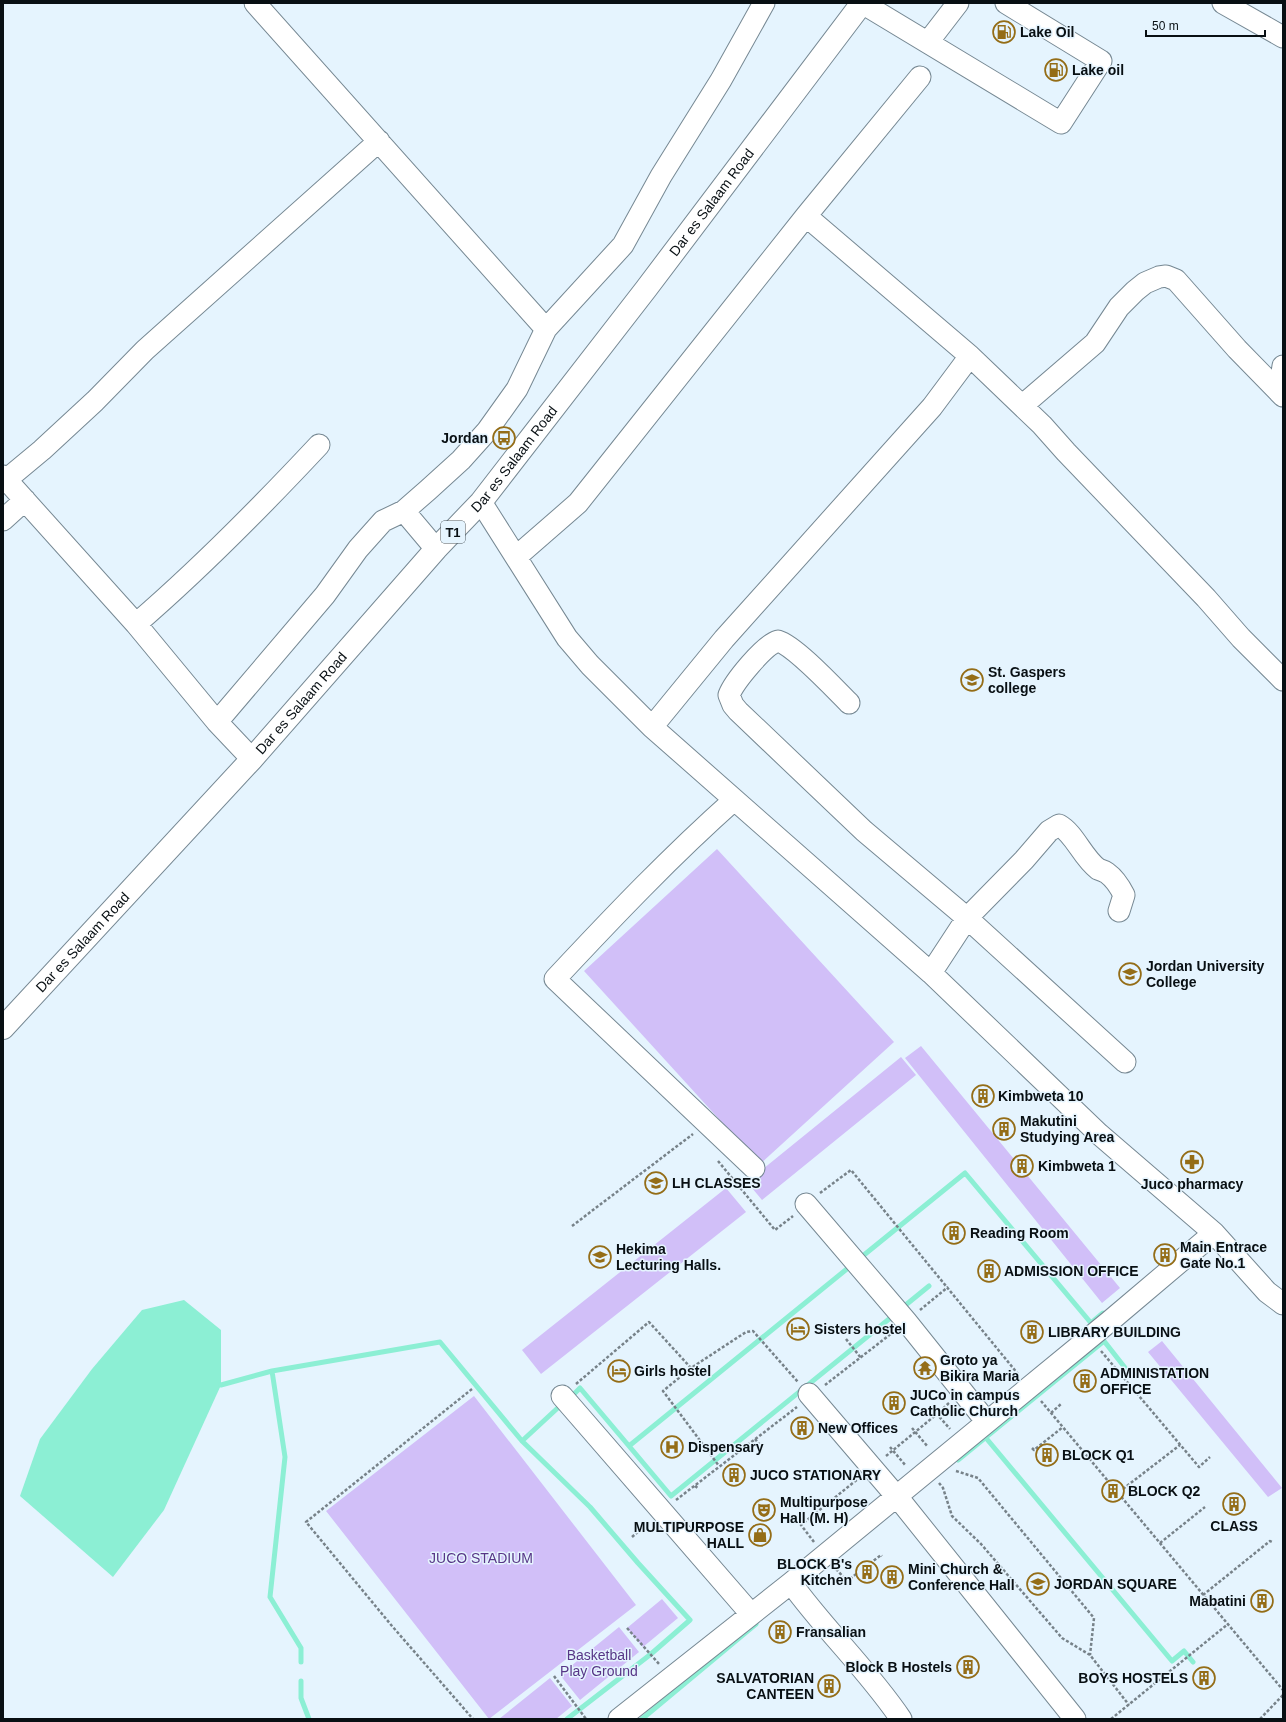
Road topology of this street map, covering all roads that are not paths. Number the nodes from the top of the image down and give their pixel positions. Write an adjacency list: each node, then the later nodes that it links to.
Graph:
1 (255, 3): 10 (street)
2 (764, 3): 12 (street)
3 (862, 3): 8 (street); 20 (highway, Dar es Salaam Road / T1)
4 (958, 3): 8 (street)
5 (1006, 3): 8 (street)
6 (1223, 3): 7 (street)
7 (1283, 38)
8 (928, 42)
9 (920, 77): 11 (street)
10 (378, 141): 12 (street); 18 (street)
11 (806, 216): 13 (street); 24 (street)
12 (546, 329): 21 (street)
13 (970, 356): 16 (street); 29 (street)
14 (1283, 366): 15 (street)
15 (1281, 394): 16 (street)
16 (1022, 405): 26 (street)
17 (319, 445): 25 (street)
18 (5, 478): 19 (street)
19 (25, 500): 22 (street); 25 (street)
20 (481, 502): 23 (highway, Dar es Salaam Road / T1); 24 (street)
21 (404, 511): 23 (street); 28 (street)
22 (3, 520)
23 (436, 549): 30 (highway, Dar es Salaam Road / T1)
24 (516, 557): 29 (street)
25 (136, 624): 28 (street)
26 (1283, 680)
27 (848, 702): 33 (street)
28 (217, 722): 30 (street)
29 (652, 727): 31 (street)
30 (252, 759): 35 (highway, Dar es Salaam Road / T1)
31 (734, 800): 34 (street); 37 (street)
32 (1119, 911): 33 (street)
33 (967, 918): 34 (street); 36 (street)
34 (931, 973): 39 (street)
35 (3, 1028)
36 (1125, 1062)
37 (754, 1168)
38 (806, 1204): 43 (street)
39 (1214, 1233): 40 (street); 43 (street)
40 (1283, 1304)
41 (806, 1391): 44 (street)
42 (562, 1396): 46 (street)
43 (986, 1421): 44 (street)
44 (896, 1495): 45 (street); 49 (street)
45 (791, 1583): 46 (street); 48 (street)
46 (751, 1614): 47 (street)
47 (619, 1719)
48 (901, 1719)
49 (1075, 1719)

